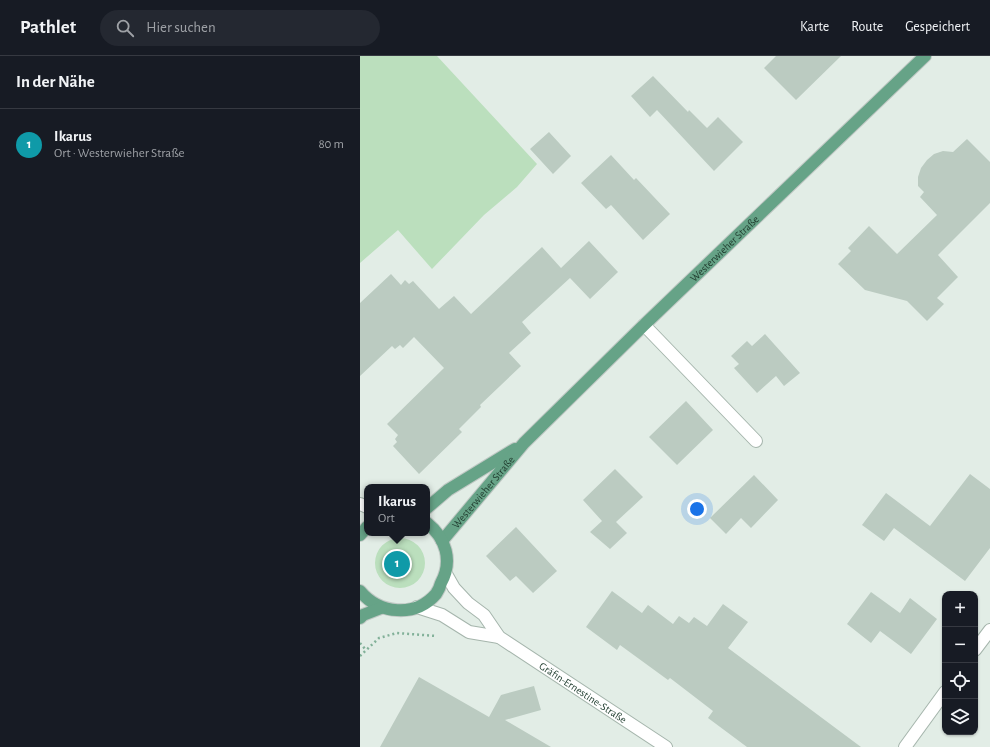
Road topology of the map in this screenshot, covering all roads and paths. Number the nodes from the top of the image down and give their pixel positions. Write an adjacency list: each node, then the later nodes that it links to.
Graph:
1 (925, 56): 2 (main road, Westerwieher Straße)
2 (644, 325): 3 (street); 4 (main road, Westerwieher Straße)
3 (756, 441)
4 (524, 443): 5 (main road, Westerwieher Straße); 7 (main road, Westerwieher Straße)
5 (430, 505)
6 (430, 525): 7 (main road)
7 (442, 541): 8 (main road)
8 (446, 574): 10 (main road); 14 (street, Gräfin-Ernestine-Straße)
9 (360, 591): 11 (main road)
10 (417, 607): 11 (main road); 14 (street, Gräfin-Ernestine-Straße)
11 (381, 608): 12 (main road)
12 (360, 618)
13 (990, 630): 16 (street)
14 (500, 637): 19 (street, Gräfin-Ernestine-Straße)
15 (360, 643): 17 (path)
16 (978, 646)
17 (360, 656)
18 (942, 696): 20 (street)
19 (666, 747)
20 (905, 747)

